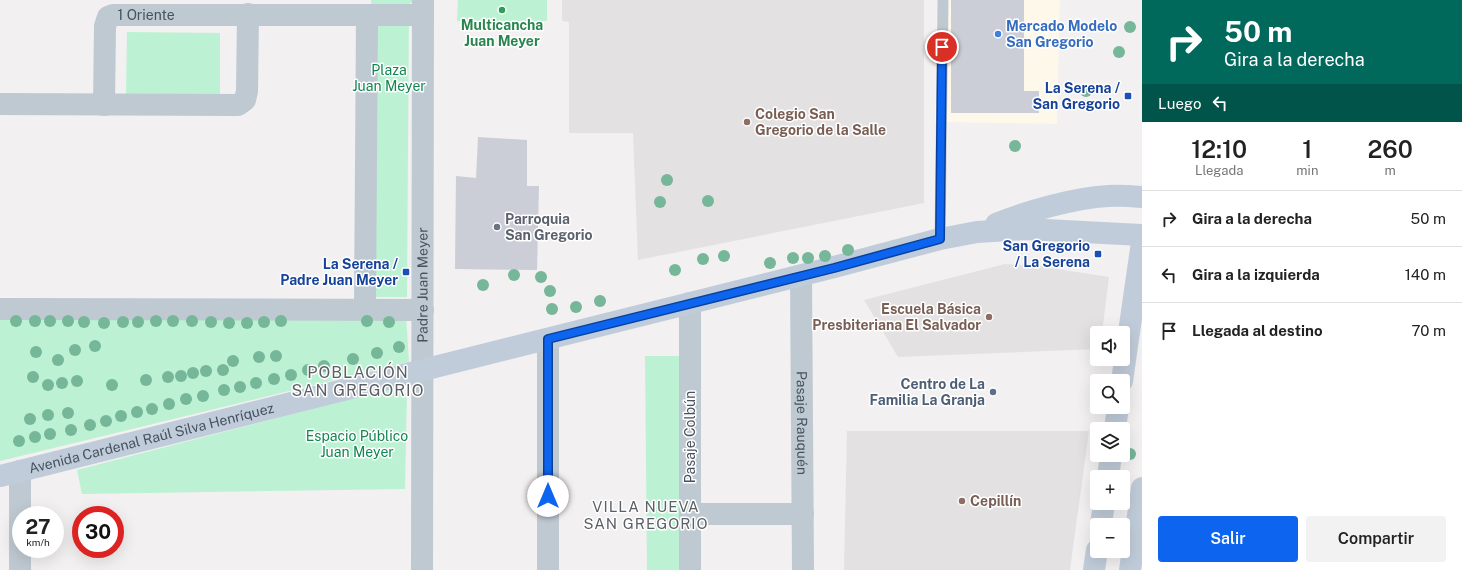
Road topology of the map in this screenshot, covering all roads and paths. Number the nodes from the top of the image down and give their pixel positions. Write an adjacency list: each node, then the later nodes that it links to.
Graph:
1 (943, 0): 10 (lane)
2 (423, 7): 4 (street, 1 Oriente); 16 (street, Padre Juan Meyer)
3 (248, 14): 4 (street, 1 Oriente); 6 (street, 1 Oriente); 6 (street)
4 (367, 15): 15 (street)
5 (0, 104): 6 (street)
6 (104, 105)
7 (1142, 197): 8 (main road, Avenida Cardenal Raúl Silva Henríquez)
8 (977, 232): 9 (main road, Avenida Cardenal Raúl Silva Henríquez); 10 (main road, Avenida Cardenal Raúl Silva Henríquez)
9 (1142, 235)
10 (940, 239): 12 (main road, Avenida Cardenal Raúl Silva Henríquez)
11 (1142, 242): 19 (main road)
12 (801, 276): 13 (main road, Avenida Cardenal Raúl Silva Henríquez); 23 (street, Pasaje Rauquén)
13 (690, 303): 17 (main road, Avenida Cardenal Raúl Silva Henríquez); 22 (street, Pasaje Colbún)
14 (0, 309): 15 (street)
15 (365, 309): 16 (street)
16 (423, 310): 18 (street, Padre Juan Meyer)
17 (548, 339): 18 (main road, Avenida Cardenal Raúl Silva Henríquez); 27 (street)
18 (422, 370): 20 (main road, Avenida Cardenal Raúl Silva Henríquez); 26 (street, Padre Juan Meyer)
19 (1123, 374)
20 (10, 473): 25 (street)
21 (1142, 488): 31 (main road)
22 (690, 514): 23 (street); 28 (street, Pasaje Colbún)
23 (803, 514): 29 (street, Pasaje Rauquén)
24 (1096, 558): 30 (main road)
25 (20, 570)
26 (422, 570)
27 (548, 570)
28 (690, 570)
29 (803, 570)
30 (1094, 570)
31 (1130, 570)

